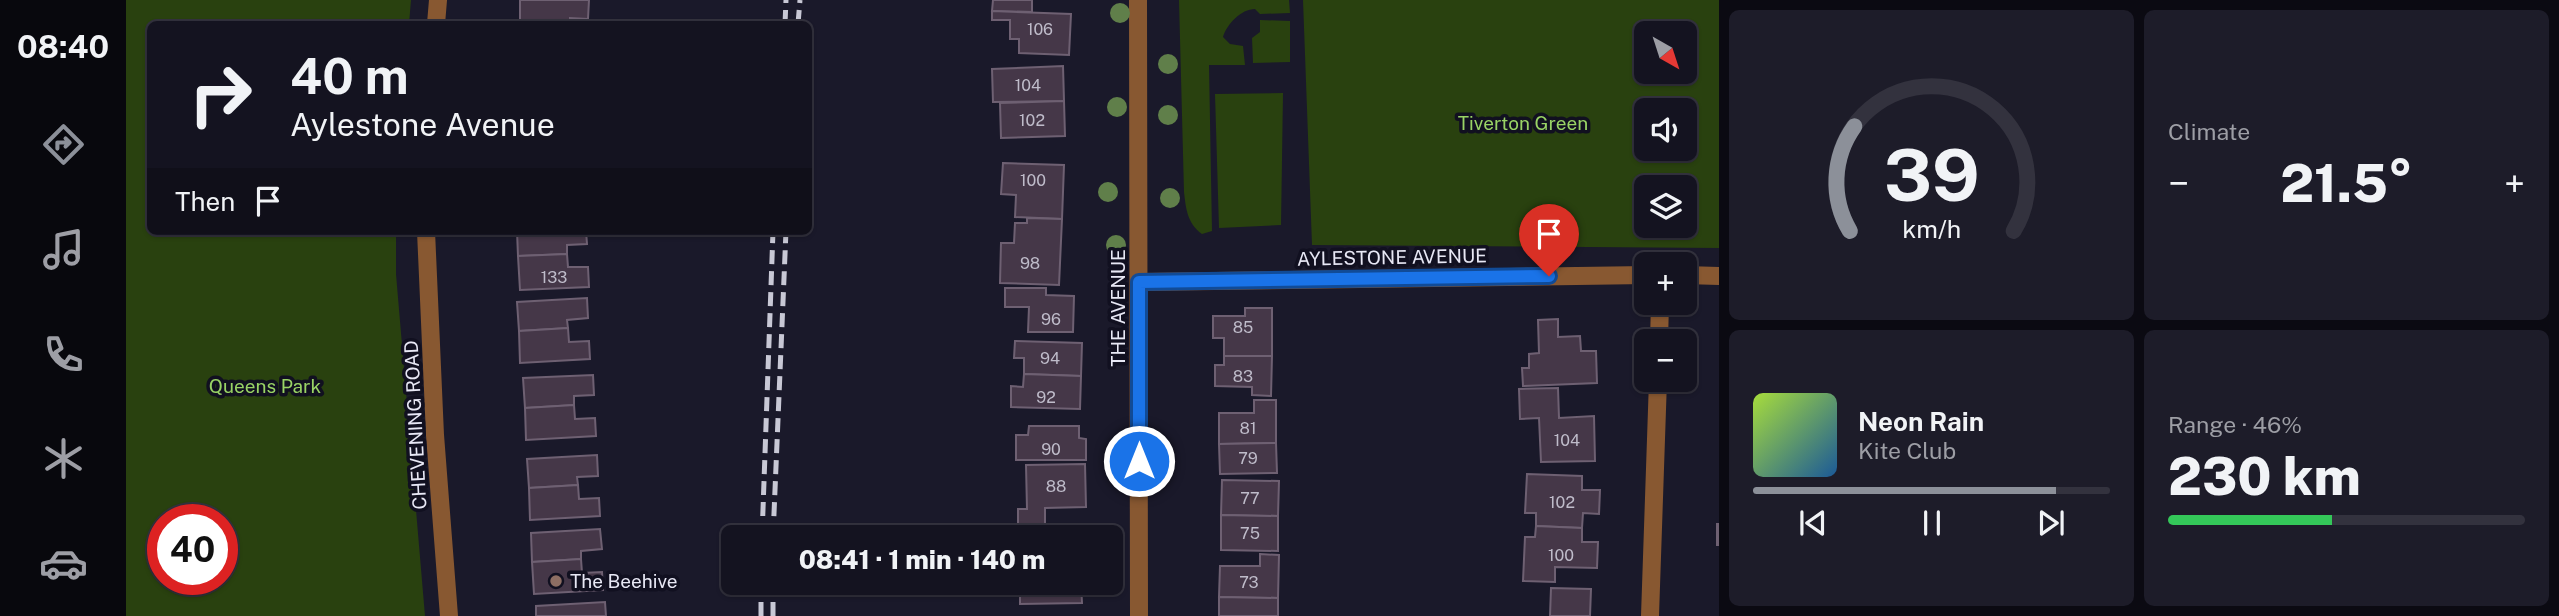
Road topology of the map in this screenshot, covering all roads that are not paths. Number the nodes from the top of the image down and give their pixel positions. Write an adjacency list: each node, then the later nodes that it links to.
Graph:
1 (438, 0): 3 (street)
2 (1138, 0): 8 (street, THE AVENUE)
3 (436, 21)
4 (426, 235): 10 (street, CHEVENING ROAD)
5 (1634, 275): 8 (street, AYLESTONE AVENUE)
6 (1697, 275): 7 (street)
7 (1719, 276)
8 (1139, 282): 11 (street, THE AVENUE)
9 (1658, 392): 12 (street)
10 (449, 616)
11 (1139, 616)
12 (1650, 616)

